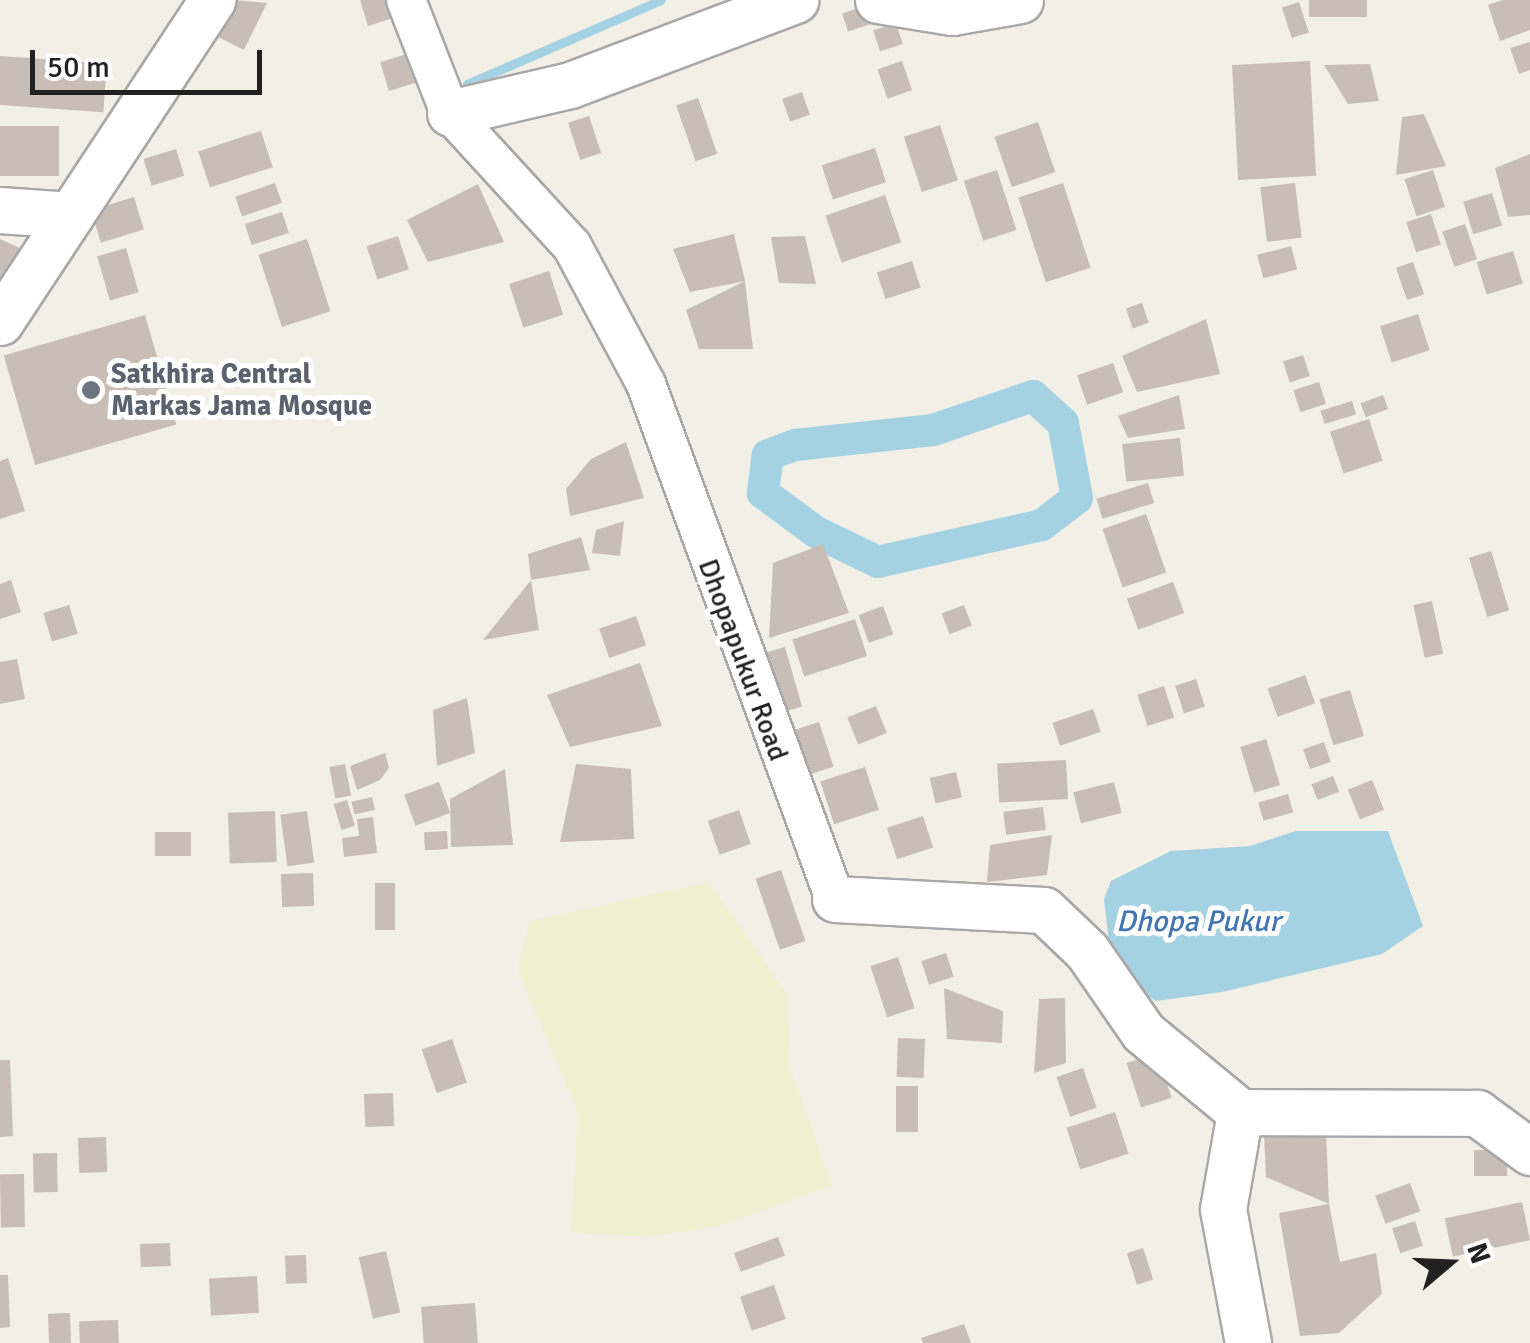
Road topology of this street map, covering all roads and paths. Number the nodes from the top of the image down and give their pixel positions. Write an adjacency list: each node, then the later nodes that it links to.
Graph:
1 (212, 0): 8 (street)
2 (795, 0): 6 (street)
3 (878, 0): 4 (street)
4 (1020, 0)
5 (419, 7): 6 (street, Dhopapukur Road)
6 (450, 113): 10 (street, Dhopapukur Road)
7 (0, 210): 8 (street)
8 (71, 214): 9 (street)
9 (0, 322)
10 (835, 899): 11 (street, Dhopapukur Road)
11 (1240, 1112): 12 (street); 13 (street)
12 (1530, 1152)
13 (1248, 1343)

